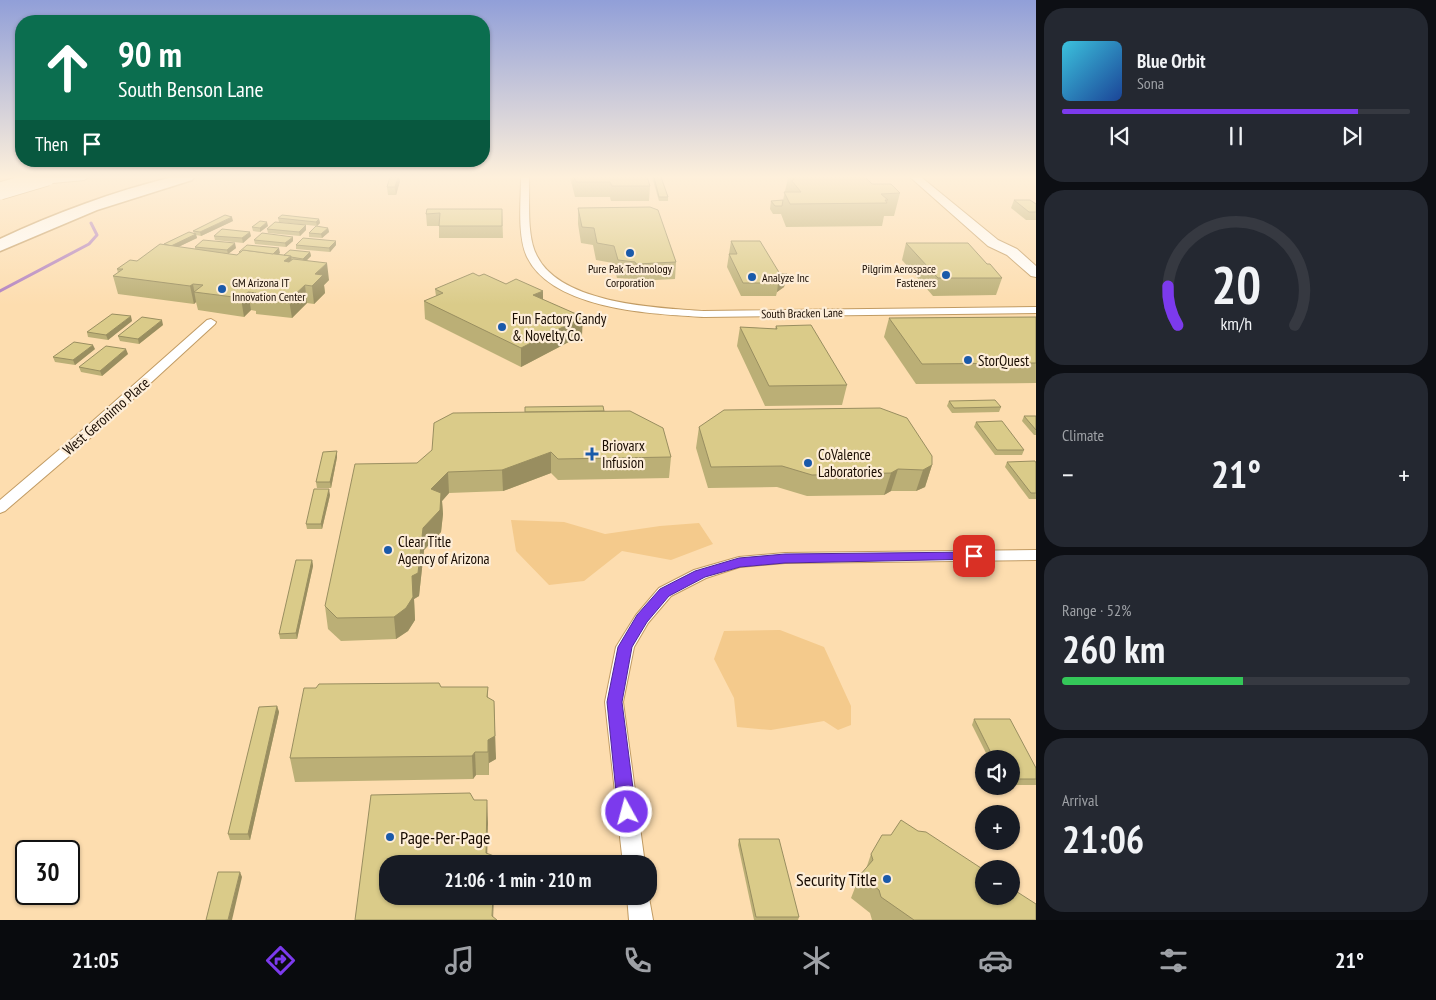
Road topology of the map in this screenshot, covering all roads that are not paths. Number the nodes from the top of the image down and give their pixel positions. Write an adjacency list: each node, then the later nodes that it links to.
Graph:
1 (59, 220): 4 (highway)
2 (528, 220): 6 (street, South Bracken Lane)
3 (981, 220): 5 (street)
4 (0, 246)
5 (1036, 273)
6 (1036, 310)
7 (211, 322): 8 (street, West Geronimo Place)
8 (0, 508)
9 (1036, 555): 10 (street)
10 (633, 855)
11 (639, 905): 12 (street)
12 (641, 920)

